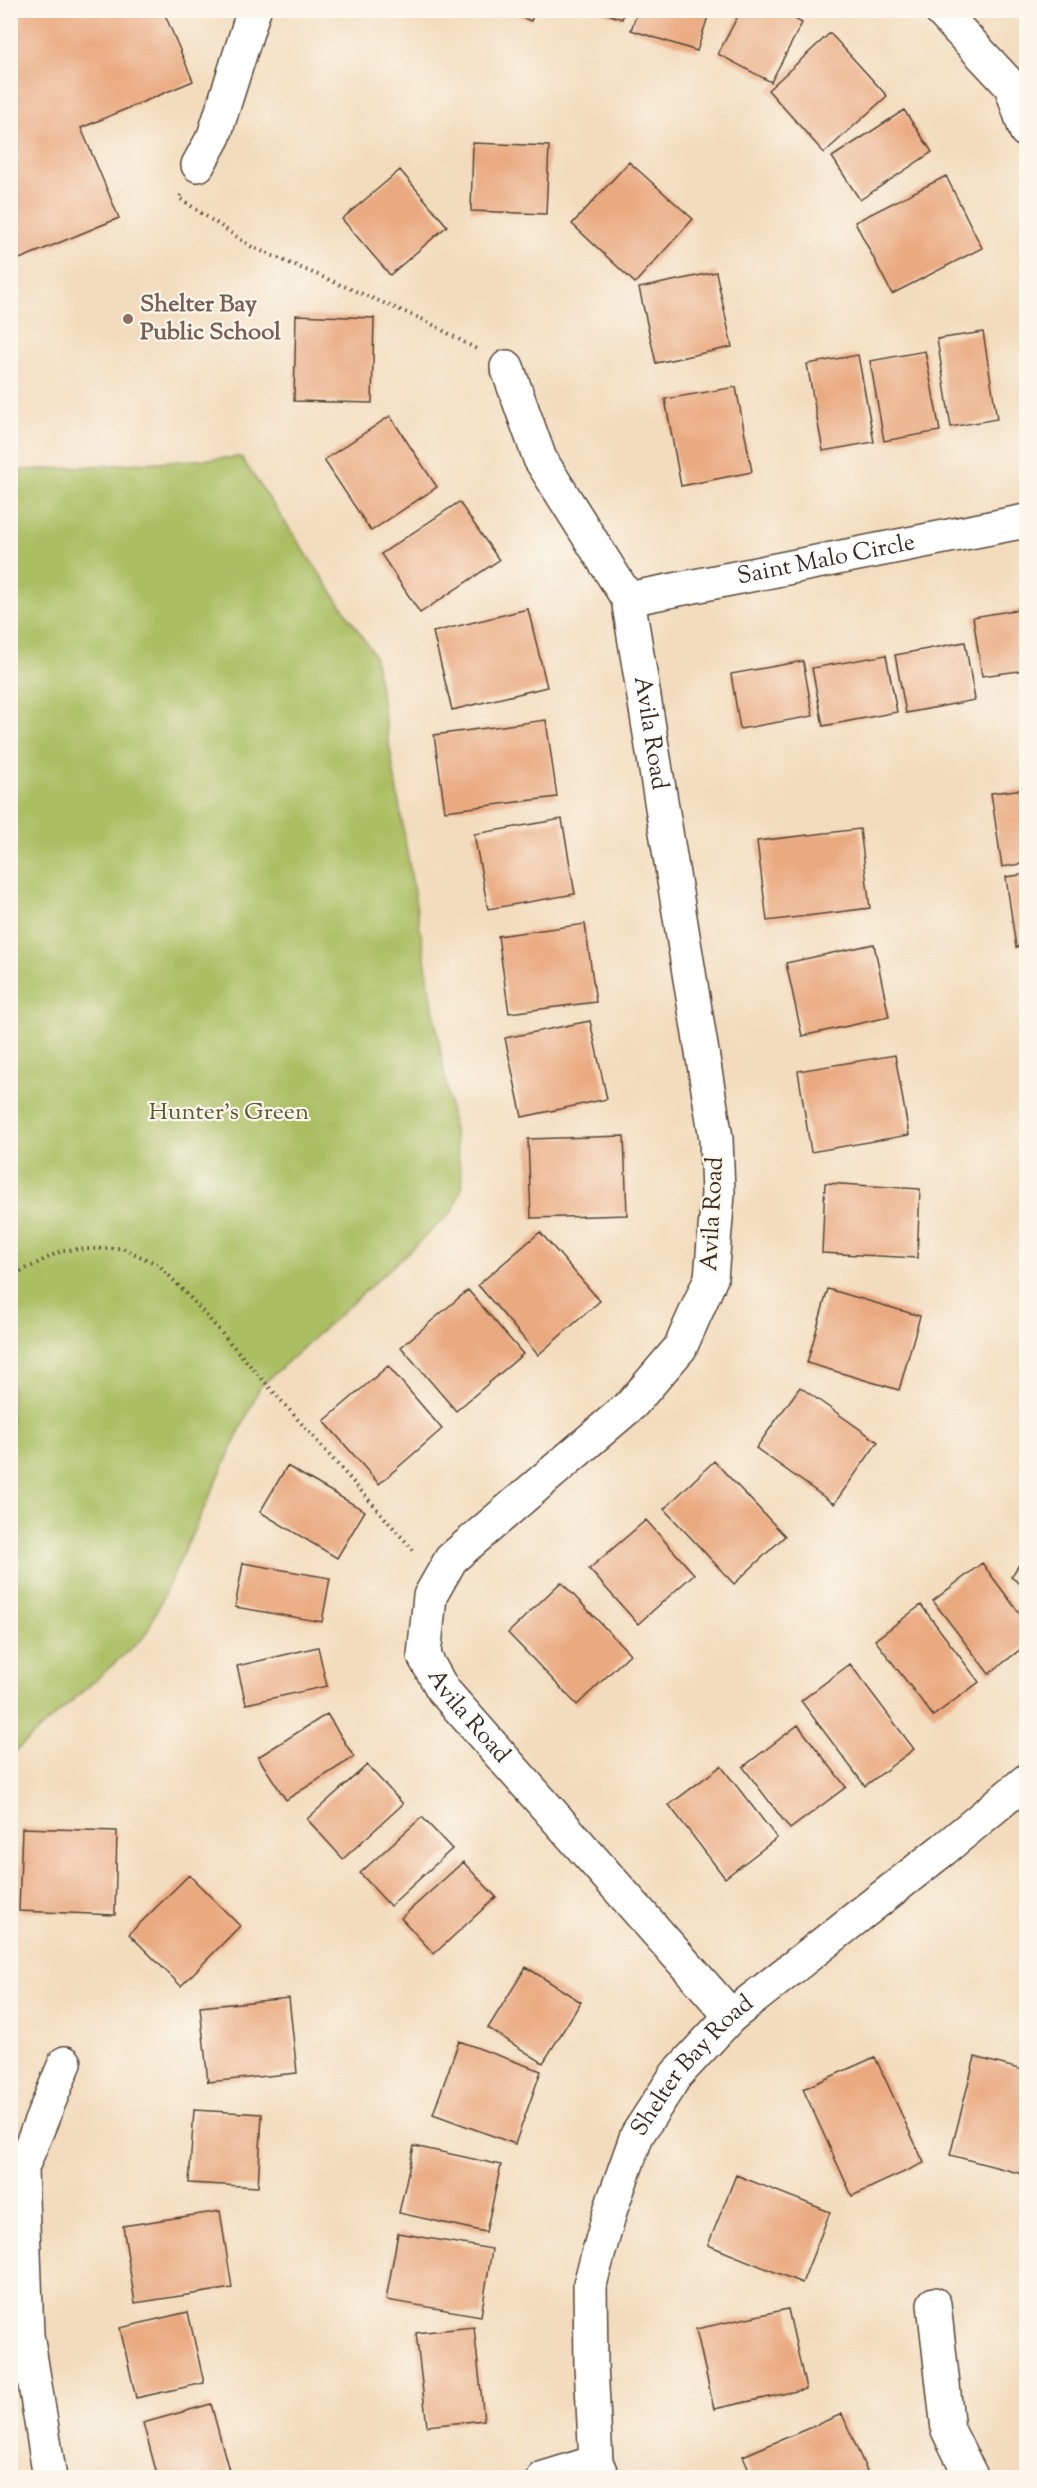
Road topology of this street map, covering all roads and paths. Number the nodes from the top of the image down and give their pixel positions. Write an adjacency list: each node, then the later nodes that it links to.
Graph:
1 (254, 10): 5 (street)
2 (940, 10): 3 (street)
3 (1018, 80): 4 (street)
4 (1026, 131)
5 (198, 165)
6 (179, 198): 7 (path)
7 (507, 367): 9 (street, Avila Road)
8 (1026, 521): 9 (street, Saint Malo Circle)
9 (628, 599): 11 (street, Avila Road)
10 (10, 1277): 11 (path)
11 (440, 1580): 13 (street, Avila Road)
12 (1026, 1781): 13 (street, Shelter Bay Road)
13 (731, 2016): 16 (street, Shelter Bay Road)
14 (65, 2063): 17 (street)
15 (934, 2304): 19 (street)
16 (600, 2470): 18 (street)
17 (50, 2478)
18 (544, 2478)
19 (972, 2478)

